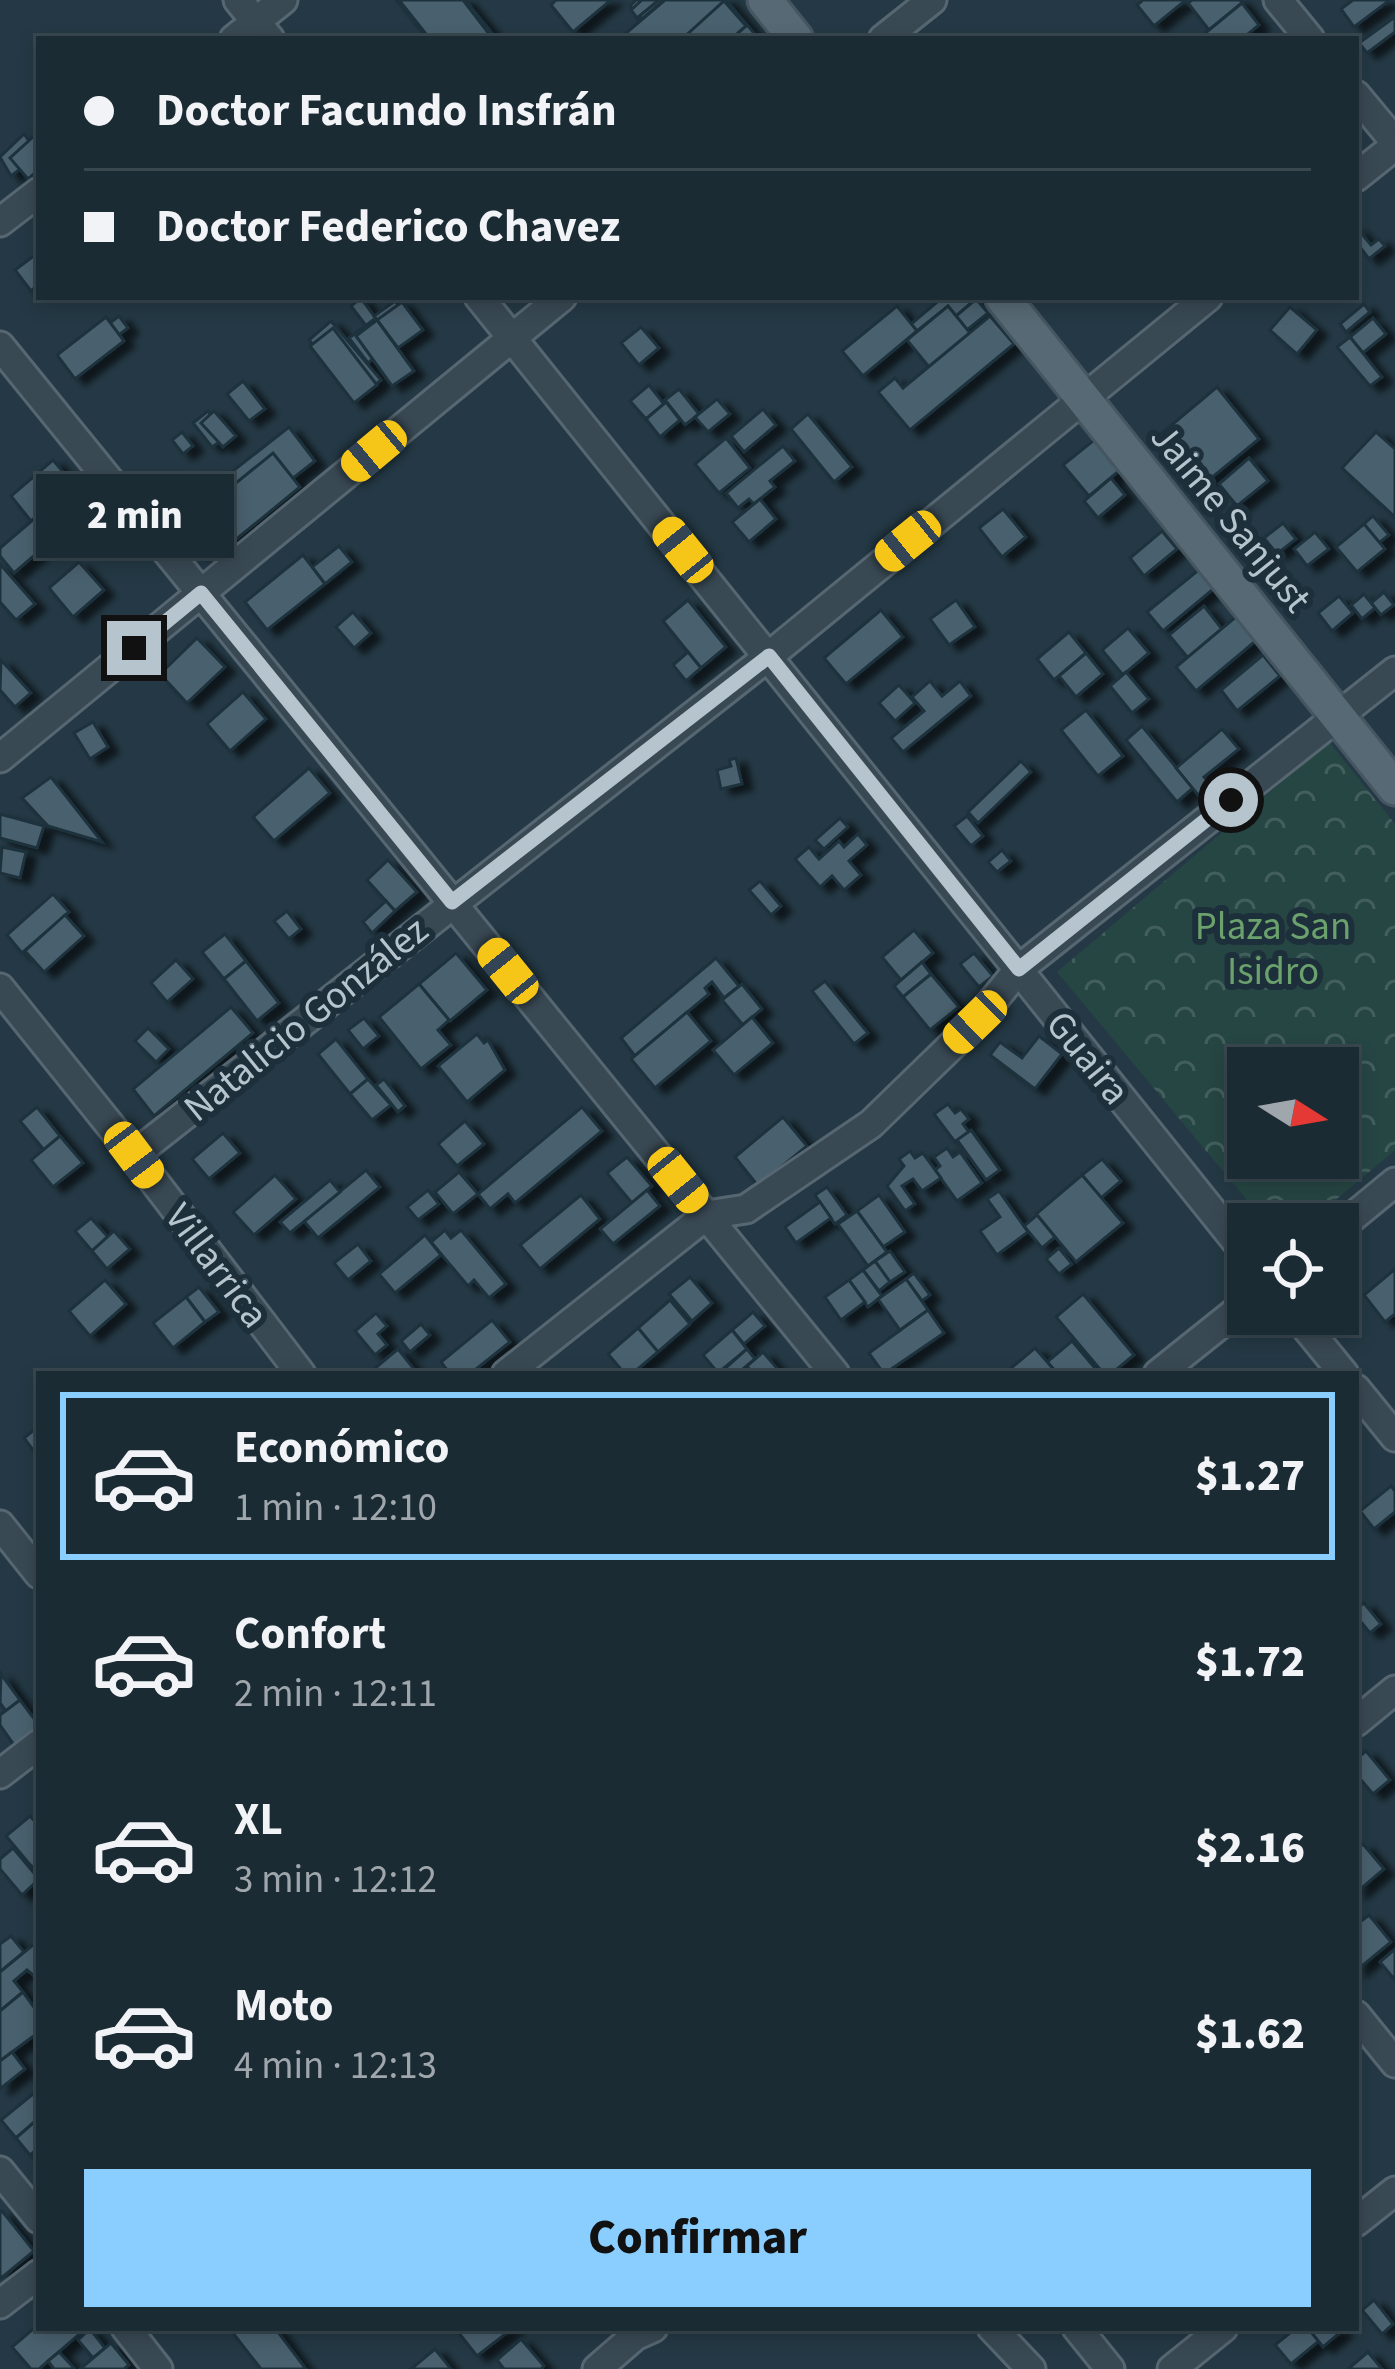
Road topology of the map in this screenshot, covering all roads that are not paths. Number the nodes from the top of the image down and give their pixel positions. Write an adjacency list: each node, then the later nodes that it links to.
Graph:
1 (283, 0): 5 (street)
2 (765, 0): 6 (main road)
3 (932, 0): 7 (street)
4 (1278, 0): 8 (street)
5 (250, 25)
6 (794, 36)
7 (888, 36)
8 (1308, 36)
9 (1359, 99): 10 (street)
10 (1395, 144): 11 (street)
11 (1359, 175)
12 (36, 193): 13 (street)
13 (0, 222)
14 (480, 300): 18 (street, Guaira)
15 (558, 300): 18 (street)
16 (1004, 300): 20 (main road, Jaime Sanjust)
17 (1204, 300): 20 (street, Natalicio González)
18 (512, 338): 21 (street); 22 (street, Guaira)
19 (0, 346): 21 (street)
20 (1083, 398): 22 (street, Natalicio González); 24 (main road, Jaime Sanjust)
21 (201, 593): 25 (street); 27 (street)
22 (769, 656): 27 (street, Natalicio González); 28 (street, Guaira)
23 (1395, 671): 24 (street)
24 (1337, 716): 26 (main road, Jaime Sanjust); 28 (street)
25 (0, 758)
26 (1395, 788)
27 (452, 902): 30 (street, Natalicio González); 33 (street)
28 (1019, 969): 33 (street); 34 (street, Guaira)
29 (0, 988): 30 (street, Villarrica)
30 (134, 1155): 37 (street, Villarrica)
31 (1395, 1182): 32 (street)
32 (1359, 1212)
33 (707, 1215): 38 (street); 39 (street)
34 (1227, 1230)
35 (1227, 1319): 40 (street)
36 (1312, 1335): 41 (street)
37 (299, 1371)
38 (510, 1371)
39 (834, 1371)
40 (1162, 1371)
41 (1342, 1371)
42 (1359, 1393): 43 (street)
43 (1395, 1437)
44 (0, 1525): 45 (street)
45 (36, 1570)
46 (1395, 1690): 47 (street)
47 (1359, 1720)
48 (36, 1746): 49 (street)
49 (0, 1774)
50 (1359, 2019): 51 (street)
51 (1395, 2063)
52 (0, 2171): 54 (street)
53 (1395, 2191): 55 (street)
54 (36, 2215)
55 (1359, 2220)
56 (36, 2275): 57 (street)
57 (0, 2304)
58 (128, 2331): 63 (street)
59 (646, 2331): 64 (street)
60 (995, 2331): 65 (street)
61 (1079, 2331): 66 (street)
62 (1219, 2331): 67 (street)
63 (158, 2369)
64 (597, 2369)
65 (1031, 2369)
66 (1110, 2369)
67 (1172, 2369)

